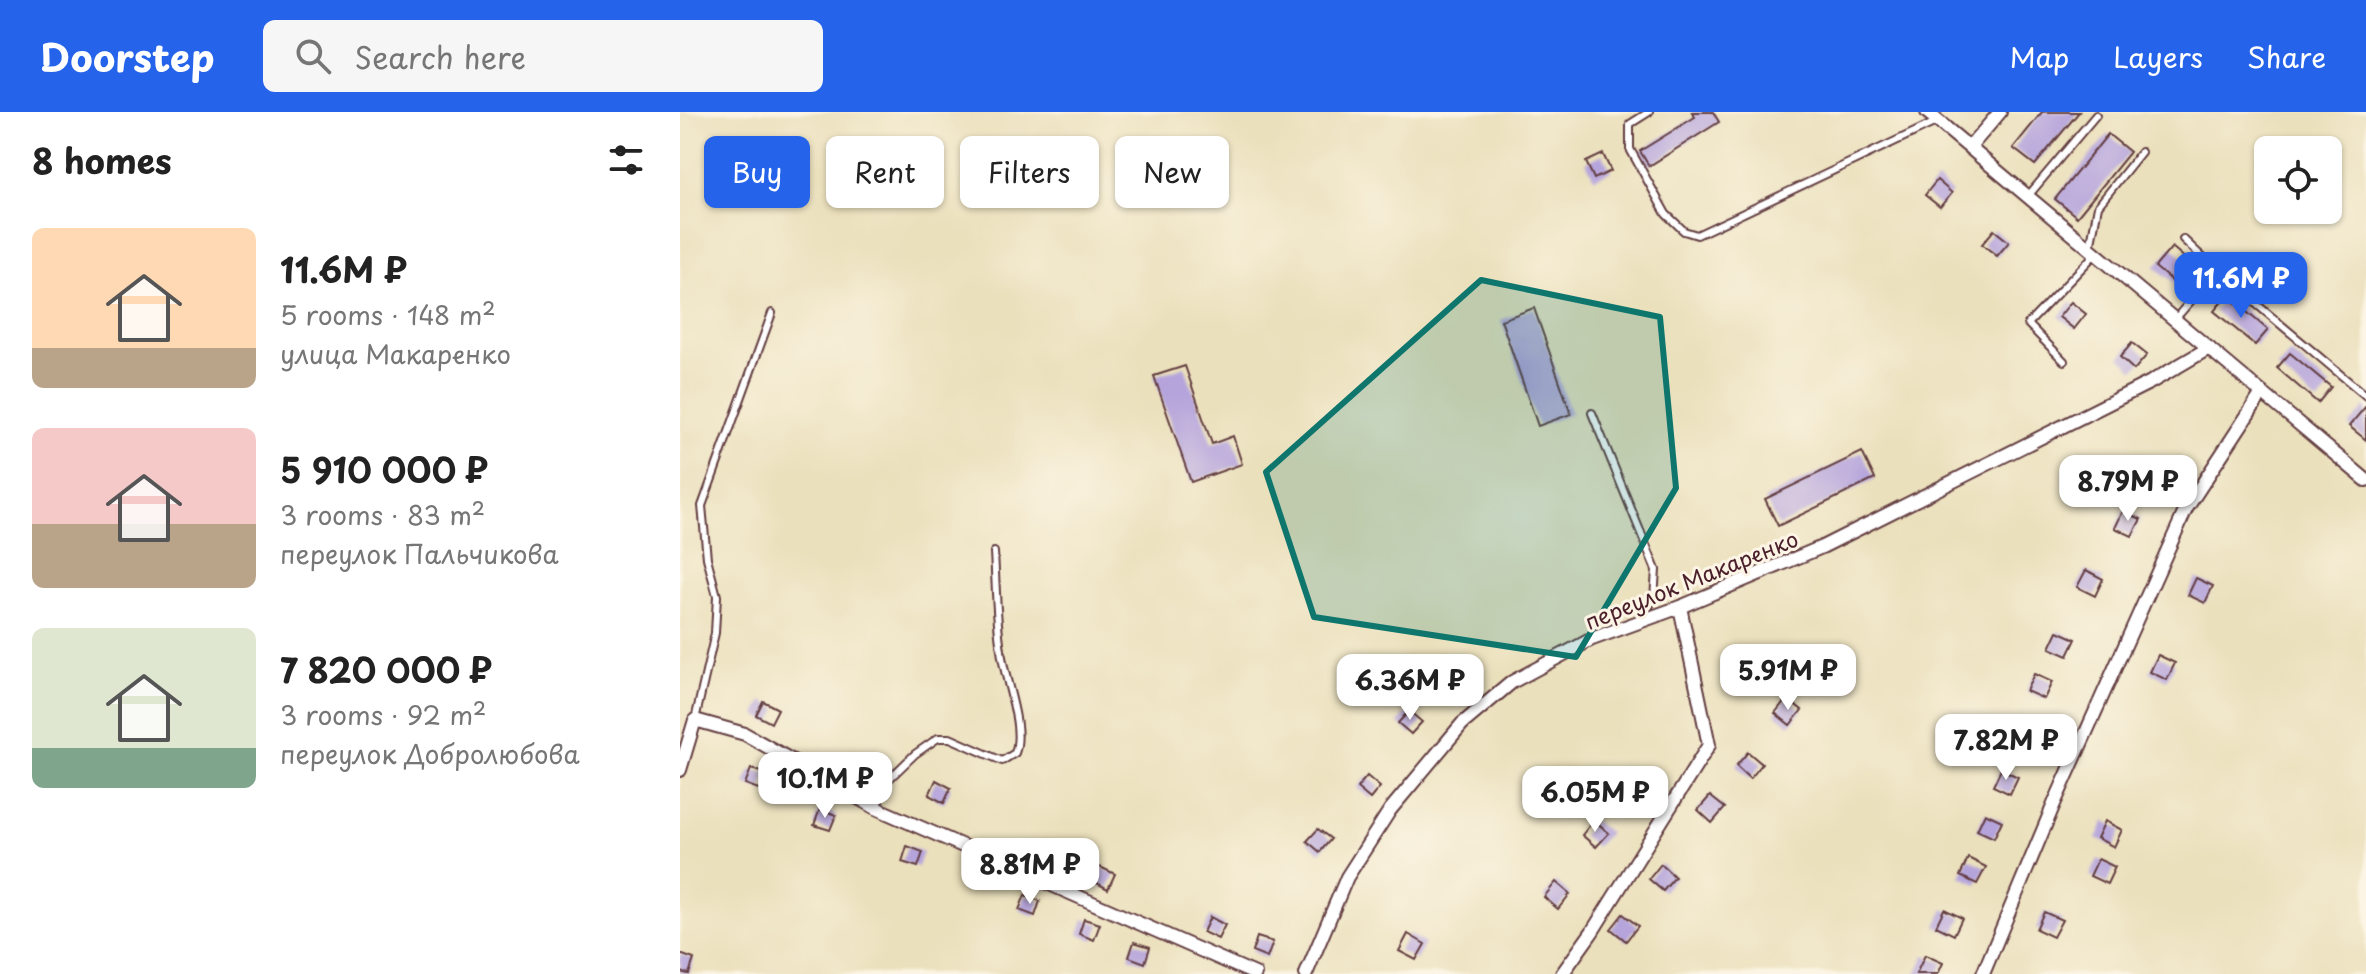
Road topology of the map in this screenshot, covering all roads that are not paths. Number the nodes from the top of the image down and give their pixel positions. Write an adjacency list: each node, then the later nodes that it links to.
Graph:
1 (1649, 112): 5 (lane)
2 (1927, 112): 5 (street)
3 (2000, 112): 6 (street)
4 (2096, 115): 8 (lane)
5 (1938, 121): 6 (street)
6 (1970, 147): 8 (street)
7 (2141, 152): 10 (lane)
8 (2028, 196): 10 (street)
9 (2183, 239): 11 (lane)
10 (2093, 251): 13 (street); 15 (lane)
11 (2217, 271): 13 (lane); 17 (lane)
12 (772, 313): 23 (lane)
13 (2175, 319): 14 (street)
14 (2209, 348): 16 (street); 21 (street, переулок Макаренко)
15 (2064, 361)
16 (2262, 393): 19 (street); 29 (street)
17 (2366, 396)
18 (1592, 413): 22 (lane)
19 (2366, 480)
20 (994, 552): 25 (lane)
21 (1680, 607): 22 (street, переулок Макаренко); 28 (street)
22 (1641, 621): 27 (street, переулок Макаренко)
23 (695, 720): 24 (street); 25 (street)
24 (680, 770)
25 (876, 808): 26 (street)
26 (1255, 974)
27 (1306, 974)
28 (1562, 974)
29 (1983, 974)

